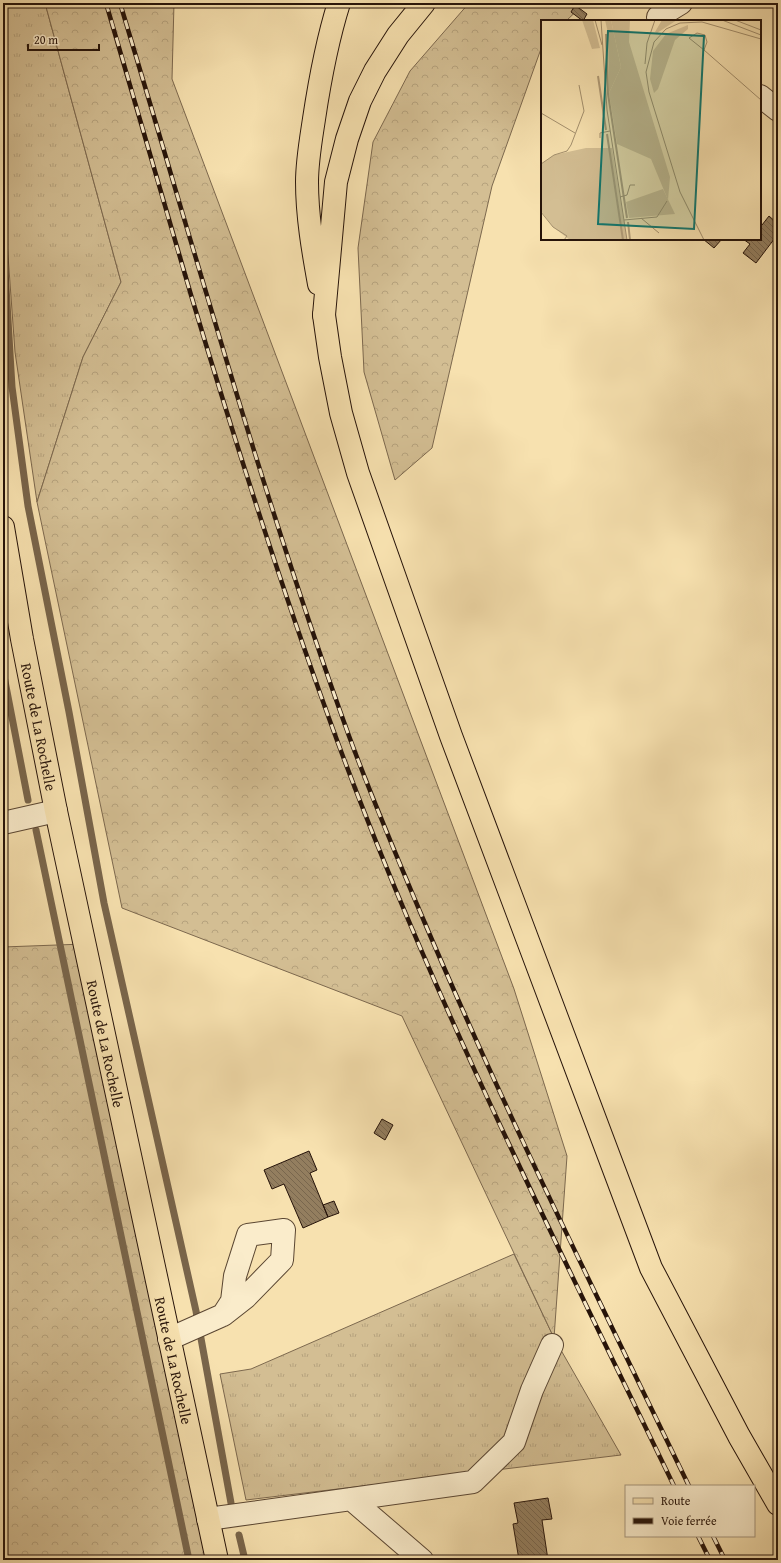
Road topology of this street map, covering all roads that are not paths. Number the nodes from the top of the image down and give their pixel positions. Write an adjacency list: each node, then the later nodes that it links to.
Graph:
1 (339, 3): 7 (main road)
2 (424, 3): 7 (main road)
3 (681, 3): 4 (street)
4 (662, 20)
5 (761, 97): 6 (street)
6 (778, 110)
7 (324, 315): 15 (main road)
8 (3, 527): 9 (main road, Route de La Rochelle)
9 (56, 811): 10 (street); 12 (main road, Route de La Rochelle)
10 (3, 823)
11 (223, 1315): 12 (street)
12 (169, 1339): 16 (main road, Route de La Rochelle)
13 (552, 1345): 14 (street)
14 (351, 1499): 16 (street); 18 (street)
15 (778, 1504)
16 (208, 1519): 17 (main road, Route de La Rochelle)
17 (217, 1560)
18 (422, 1560)

